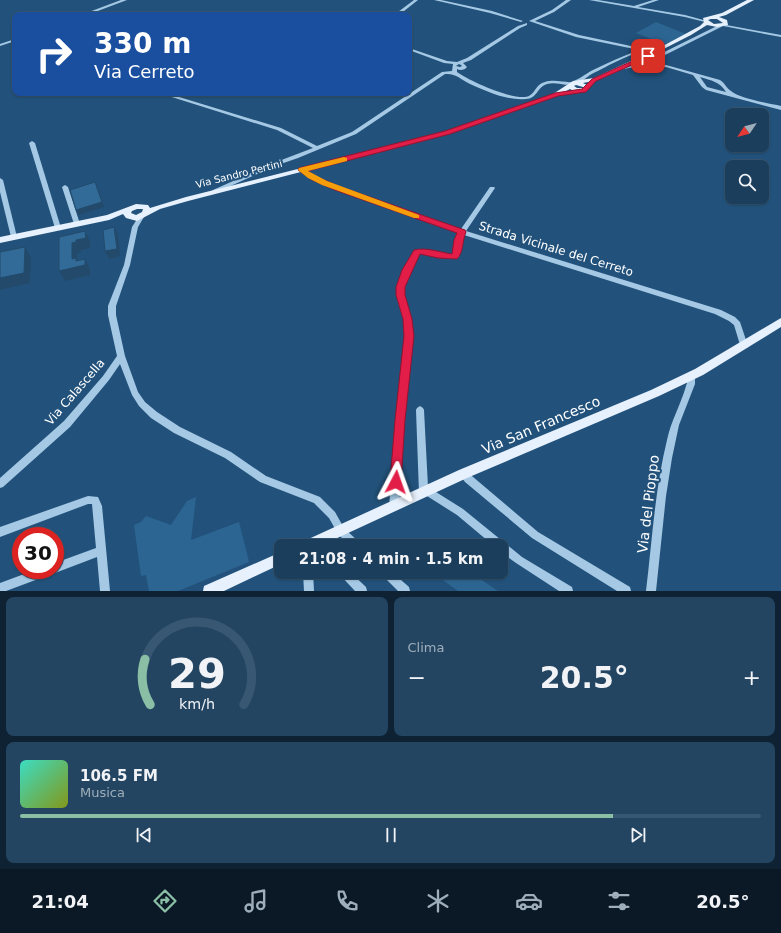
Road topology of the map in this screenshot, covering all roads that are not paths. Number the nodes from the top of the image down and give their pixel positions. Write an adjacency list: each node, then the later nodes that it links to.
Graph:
1 (125, 0): 11 (street)
2 (416, 0): 12 (street)
3 (436, 0): 14 (street)
4 (568, 0): 14 (street)
5 (591, 0): 9 (street)
6 (751, 0): 15 (main road, Via Sandro Pertini)
7 (659, 1): 8 (street)
8 (648, 4): 9 (street); 10 (street)
9 (628, 6): 10 (street)
10 (651, 10): 13 (street)
11 (91, 12)
12 (400, 12)
13 (708, 20): 15 (main road); 15 (main road); 16 (main road, Via Sandro Pertini)
14 (526, 22): 20 (street); 26 (street)
15 (722, 22): 16 (main road, Via Sandro Pertini); 17 (street); 25 (street)
16 (702, 27): 23 (main road, Via Sandro Pertini)
17 (781, 36)
18 (12, 41): 19 (street)
19 (0, 45)
20 (620, 45): 22 (street); 24 (street)
21 (412, 50): 28 (street)
22 (646, 50): 23 (street); 24 (street)
23 (662, 50): 31 (main road, Via Sandro Pertini)
24 (630, 56): 37 (street)
25 (658, 57): 27 (street); 29 (street)
26 (469, 60): 28 (street); 30 (street)
27 (644, 64): 29 (street); 31 (street)
28 (455, 66): 30 (street); 34 (street); 42 (street)
29 (666, 66): 32 (street)
30 (464, 67): 34 (street)
31 (619, 69): 35 (main road, Via Sandro Pertini)
32 (694, 74): 33 (street); 36 (street)
33 (712, 79): 36 (street); 38 (street)
34 (466, 80): 37 (street)
35 (594, 80): 37 (main road, Via Sandro Pertini); 39 (main road)
36 (701, 83): 40 (street)
37 (573, 84): 39 (main road); 41 (main road); 43 (main road, Via Sandro Pertini)
38 (724, 86): 40 (street); 46 (street)
39 (586, 87): 41 (main road)
40 (709, 90): 46 (street)
41 (578, 91): 43 (main road)
42 (412, 93)
43 (557, 94): 50 (main road, Via Sandro Pertini)
44 (170, 96): 49 (street)
45 (408, 96): 49 (street)
46 (741, 98): 47 (street)
47 (781, 108)
48 (32, 143): 59 (street)
49 (316, 148): 54 (street)
50 (302, 170): 54 (main road, Via Sandro Pertini); 60 (street, Strada Vicinale del Cerreto)
51 (0, 180): 61 (street)
52 (65, 187): 57 (street)
53 (492, 188): 60 (street)
54 (213, 192): 55 (main road, Via Sandro Pertini)
55 (144, 212): 56 (main road, Via Sandro Pertini); 56 (main road, Via Sandro Pertini); 58 (street, Via Calascella)
56 (130, 215): 57 (main road, Via Sandro Pertini); 58 (street); 63 (main road, Via Sandro Pertini)
57 (78, 224): 59 (main road, Via Sandro Pertini)
58 (135, 227): 66 (street, Via Calascella)
59 (58, 228): 61 (main road, Via Sandro Pertini)
60 (462, 232): 65 (street, Strada Vicinale del Cerreto); 72 (street)
61 (14, 237): 62 (main road, Via Sandro Pertini)
62 (0, 240)
63 (0, 244)
64 (781, 322): 65 (main road, Via San Francesco)
65 (744, 346): 67 (main road, Via San Francesco)
66 (121, 356): 70 (street, Via Calascella); 73 (street)
67 (691, 376): 69 (main road, Via San Francesco); 92 (street, Via del Pioppo)
68 (420, 410): 71 (street)
69 (463, 474): 71 (main road, Via San Francesco); 91 (street)
70 (0, 484)
71 (426, 492): 72 (main road, Via San Francesco); 90 (street)
72 (394, 507): 73 (main road, Via San Francesco)
73 (342, 531): 75 (main road, Via San Francesco); 76 (street)
74 (0, 532): 77 (street)
75 (324, 539)
76 (350, 539)
77 (101, 551): 79 (street); 85 (street)
78 (274, 561): 86 (main road)
79 (64, 565)
80 (24, 579): 84 (street)
81 (308, 579): 87 (street)
82 (350, 579): 88 (street)
83 (392, 579): 89 (street)
84 (0, 588)
85 (104, 591)
86 (209, 591)
87 (309, 591)
88 (362, 591)
89 (405, 591)
90 (568, 591)
91 (626, 591)
92 (651, 591)

